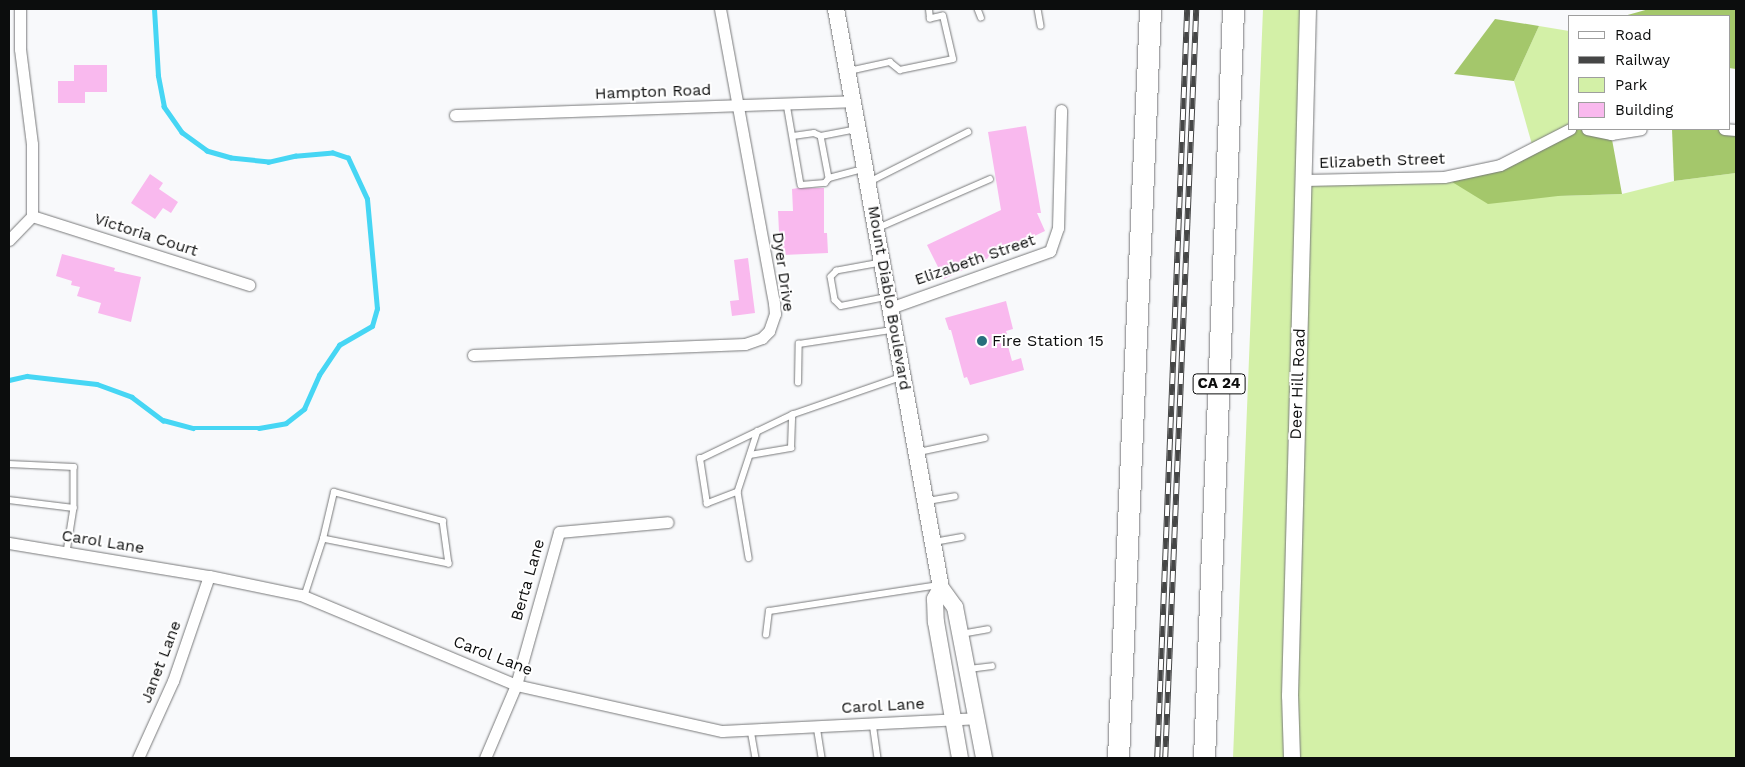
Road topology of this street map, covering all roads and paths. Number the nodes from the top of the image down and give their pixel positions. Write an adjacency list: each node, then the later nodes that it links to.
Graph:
1 (20, 9): 29 (street)
2 (720, 9): 15 (street, Dyer Drive)
3 (836, 9): 12 (main road, Mount Diablo Boulevard)
4 (929, 9): 12 (lane)
5 (978, 9): 10 (lane)
6 (1038, 9): 11 (lane)
7 (1150, 9): 78 (highway)
8 (1233, 9): 79 (highway, CA 24)
9 (1308, 9): 28 (main road, Deer Hill Road)
10 (981, 17)
11 (1041, 26)
12 (847, 72): 13 (main road, Mount Diablo Boulevard)
13 (853, 101): 14 (street, Hampton Road); 18 (main road, Mount Diablo Boulevard)
14 (788, 104): 15 (street, Hampton Road); 23 (lane)
15 (738, 106): 17 (street, Hampton Road); 36 (street, Dyer Drive)
16 (1061, 110): 34 (street, Elizabeth Street)
17 (455, 115)
18 (858, 129): 24 (lane); 25 (main road, Mount Diablo Boulevard)
19 (1568, 130): 28 (street, Elizabeth Street)
20 (1592, 130): 21 (street)
21 (1635, 130)
22 (968, 132): 25 (lane)
23 (793, 136): 24 (lane); 26 (lane)
24 (821, 136): 26 (lane)
25 (866, 176): 26 (lane); 30 (main road, Mount Diablo Boulevard)
26 (829, 178)
27 (990, 179): 30 (lane)
28 (1304, 180): 80 (main road, Deer Hill Road)
29 (32, 216): 31 (street); 33 (street, Victoria Court)
30 (876, 229): 32 (main road, Mount Diablo Boulevard)
31 (9, 240)
32 (882, 263): 34 (main road, Mount Diablo Boulevard); 34 (lane)
33 (249, 285)
34 (889, 302): 35 (main road, Mount Diablo Boulevard)
35 (894, 330): 37 (main road, Mount Diablo Boulevard); 38 (lane)
36 (473, 355)
37 (903, 377): 39 (lane); 42 (main road, Mount Diablo Boulevard)
38 (798, 383)
39 (792, 415): 40 (lane); 43 (lane)
40 (758, 431): 43 (lane); 45 (lane)
41 (985, 438): 42 (lane)
42 (917, 452): 48 (main road, Mount Diablo Boulevard)
43 (750, 455): 45 (lane)
44 (9, 464): 49 (lane)
45 (738, 492): 56 (lane)
46 (955, 496): 48 (lane)
47 (9, 500): 49 (lane)
48 (926, 501): 53 (main road, Mount Diablo Boulevard)
49 (74, 508): 55 (lane)
50 (668, 522): 65 (street, Berta Lane)
51 (962, 537): 53 (lane)
52 (324, 539): 52 (lane); 59 (lane)
53 (933, 542): 58 (main road, Mount Diablo Boulevard)
54 (9, 543): 55 (street, Carol Lane)
55 (67, 552): 57 (street, Carol Lane)
56 (749, 558)
57 (209, 576): 59 (street, Carol Lane); 71 (street, Janet Lane)
58 (941, 586): 61 (main road, Mount Diablo Boulevard); 62 (lane); 66 (main road, Mount Diablo Boulevard)
59 (304, 597): 65 (street, Carol Lane)
60 (988, 629): 61 (lane)
61 (960, 634): 64 (main road, Mount Diablo Boulevard)
62 (766, 635)
63 (992, 666): 64 (lane)
64 (967, 670): 67 (main road, Mount Diablo Boulevard)
65 (516, 685): 70 (street, Carol Lane); 72 (street)
66 (952, 718): 67 (street, Carol Lane); 68 (street, Carol Lane); 76 (main road, Mount Diablo Boulevard)
67 (976, 718): 77 (main road, Mount Diablo Boulevard)
68 (873, 723): 69 (street, Carol Lane); 75 (lane)
69 (817, 726): 70 (street, Carol Lane); 74 (lane)
70 (751, 730): 73 (lane)
71 (138, 758)
72 (485, 758)
73 (756, 758)
74 (822, 758)
75 (878, 758)
76 (960, 758)
77 (984, 758)
78 (1118, 758)
79 (1204, 758)
80 (1292, 758)

